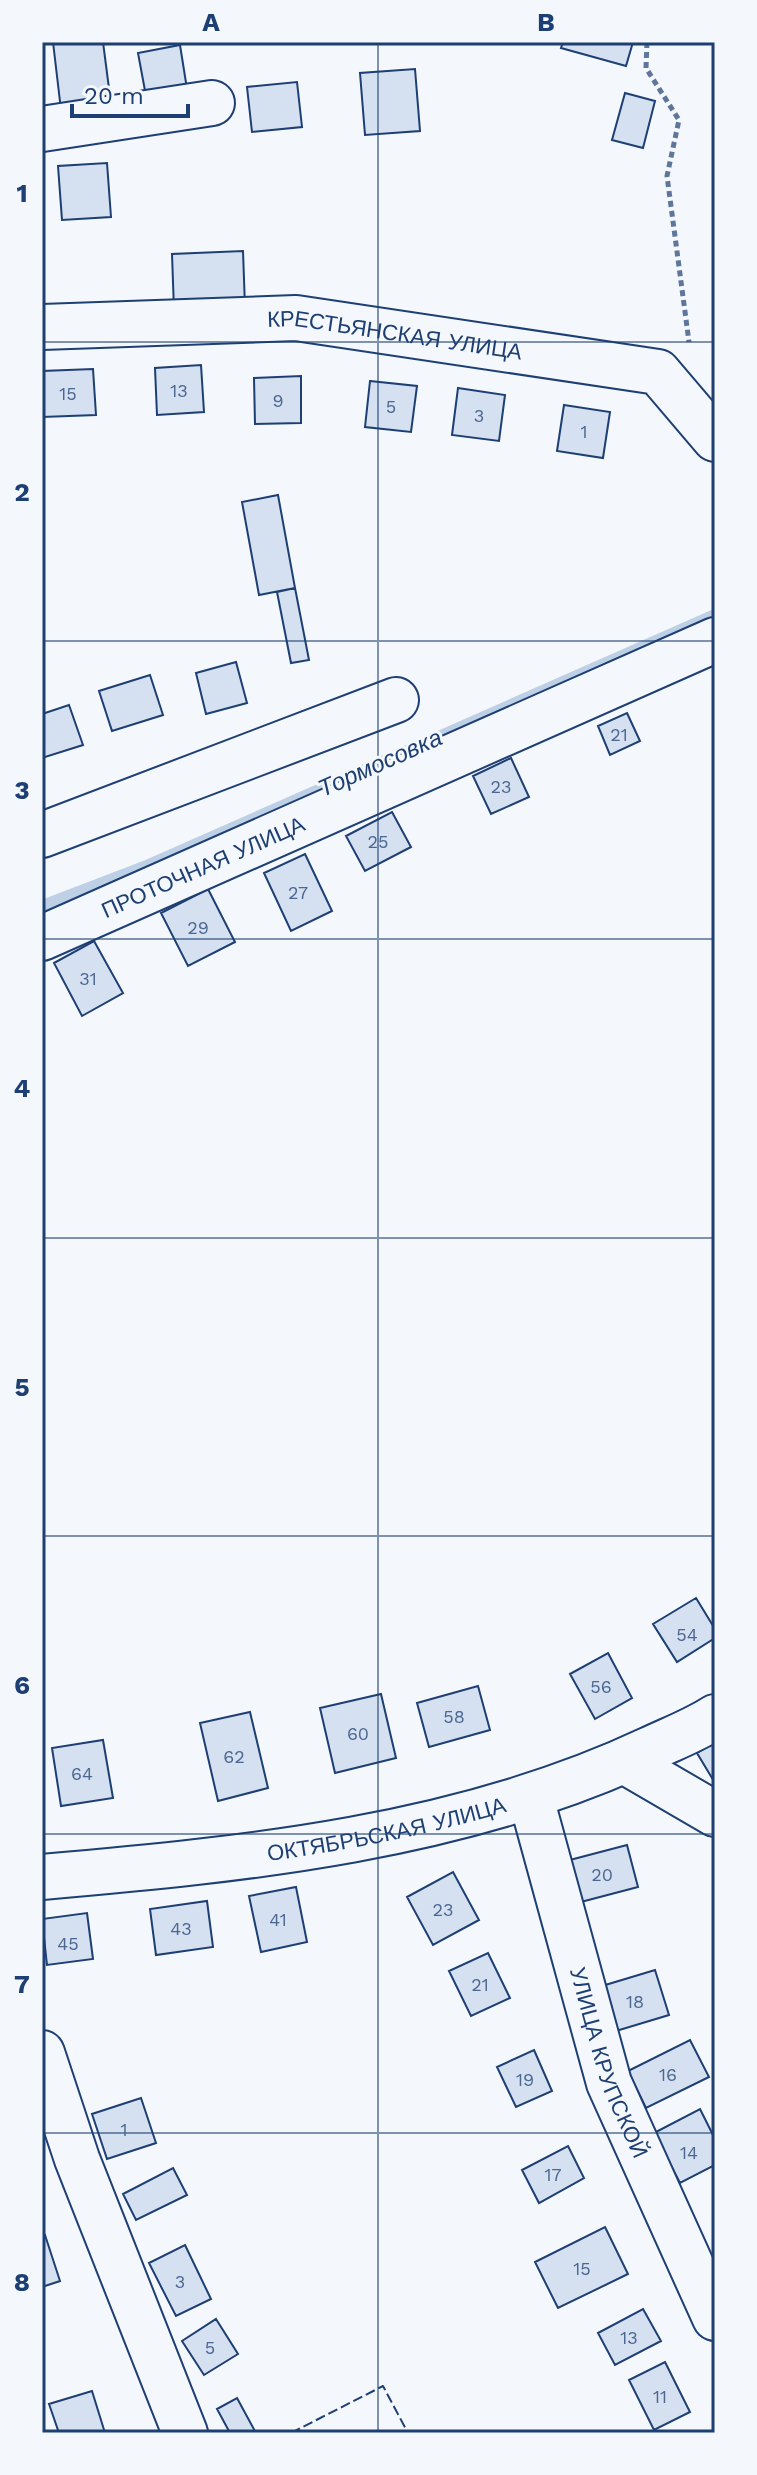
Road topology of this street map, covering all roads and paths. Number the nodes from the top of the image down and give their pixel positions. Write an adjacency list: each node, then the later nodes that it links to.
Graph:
1 (647, 42): 5 (path)
2 (212, 103): 3 (street)
3 (42, 129)
4 (42, 327): 6 (street, КРЕСТЬЯНСКАЯ УЛИЦА)
5 (691, 352)
6 (715, 439)
7 (715, 640): 10 (street, ПРОТОЧНАЯ УЛИЦА)
8 (396, 700): 9 (street)
9 (42, 835)
10 (42, 938)
11 (715, 1717): 12 (street, ОКТЯБРЬСКАЯ УЛИЦА)
12 (624, 1761): 13 (street, ОКТЯБРЬСКАЯ УЛИЦА); 14 (street)
13 (531, 1798): 15 (street, ОКТЯБРЬСКАЯ УЛИЦА); 17 (street, УЛИЦА КРУПСКОЙ)
14 (715, 1814)
15 (42, 1877)
16 (42, 2053): 18 (street)
17 (715, 2318)
18 (185, 2433)

